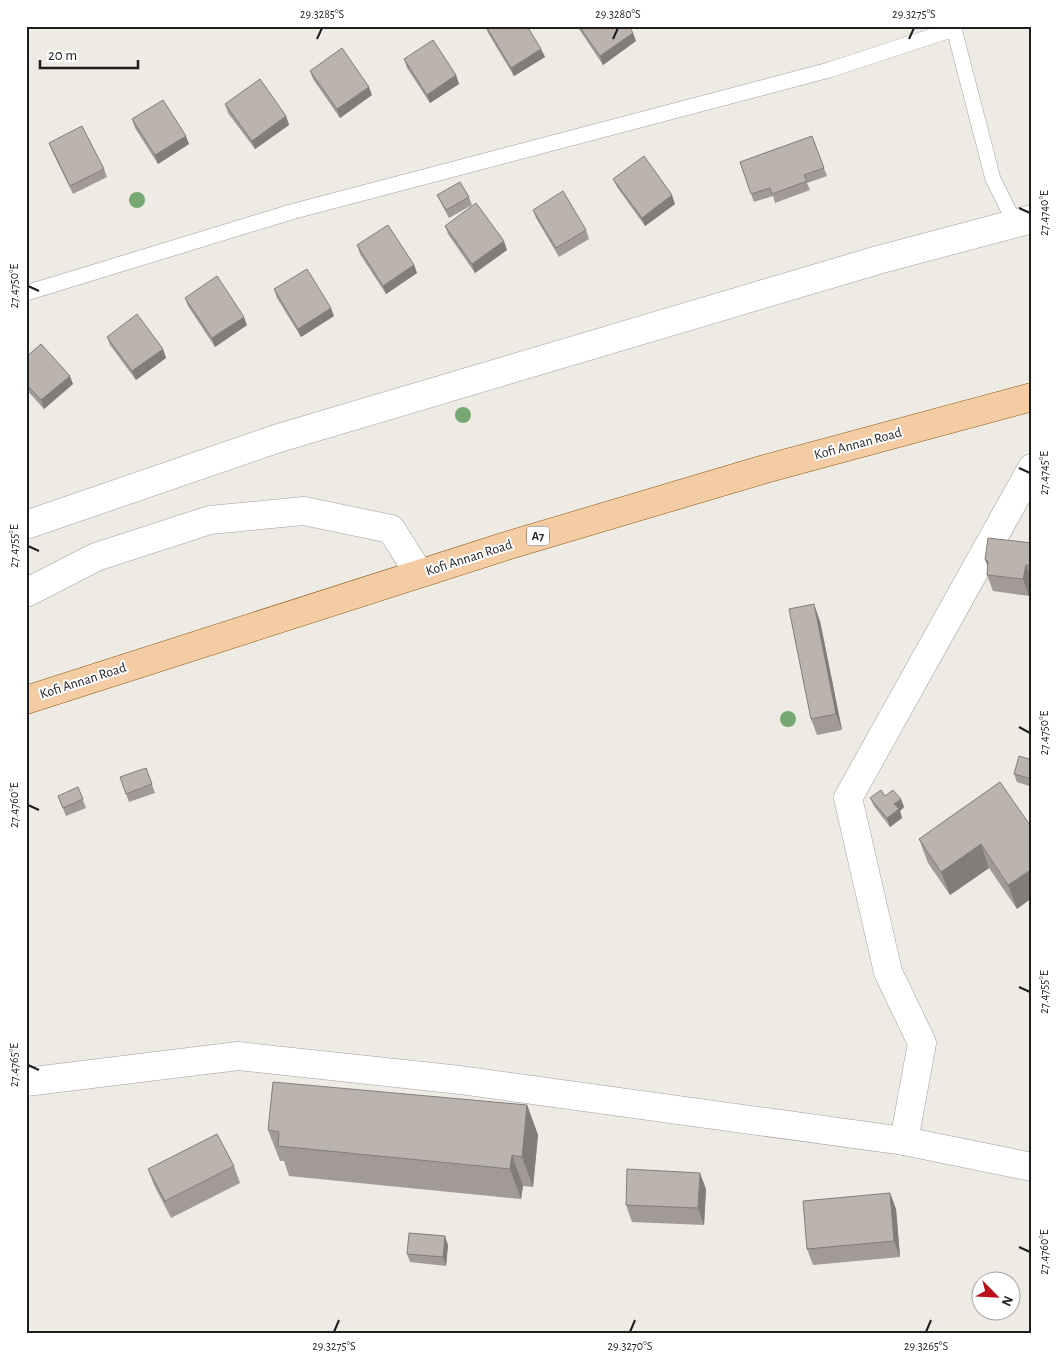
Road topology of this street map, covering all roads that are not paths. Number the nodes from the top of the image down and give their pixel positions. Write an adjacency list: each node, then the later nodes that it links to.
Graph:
1 (954, 28): 2 (lane); 3 (lane)
2 (1024, 221): 6 (street)
3 (26, 293)
4 (1032, 397): 7 (main road, Kofi Annan Road / A7)
5 (1032, 468): 11 (street)
6 (26, 525)
7 (419, 574): 8 (street); 9 (main road, Kofi Annan Road / A7)
8 (26, 593)
9 (26, 700)
10 (26, 1082): 11 (street)
11 (904, 1141): 12 (street)
12 (1032, 1167)

